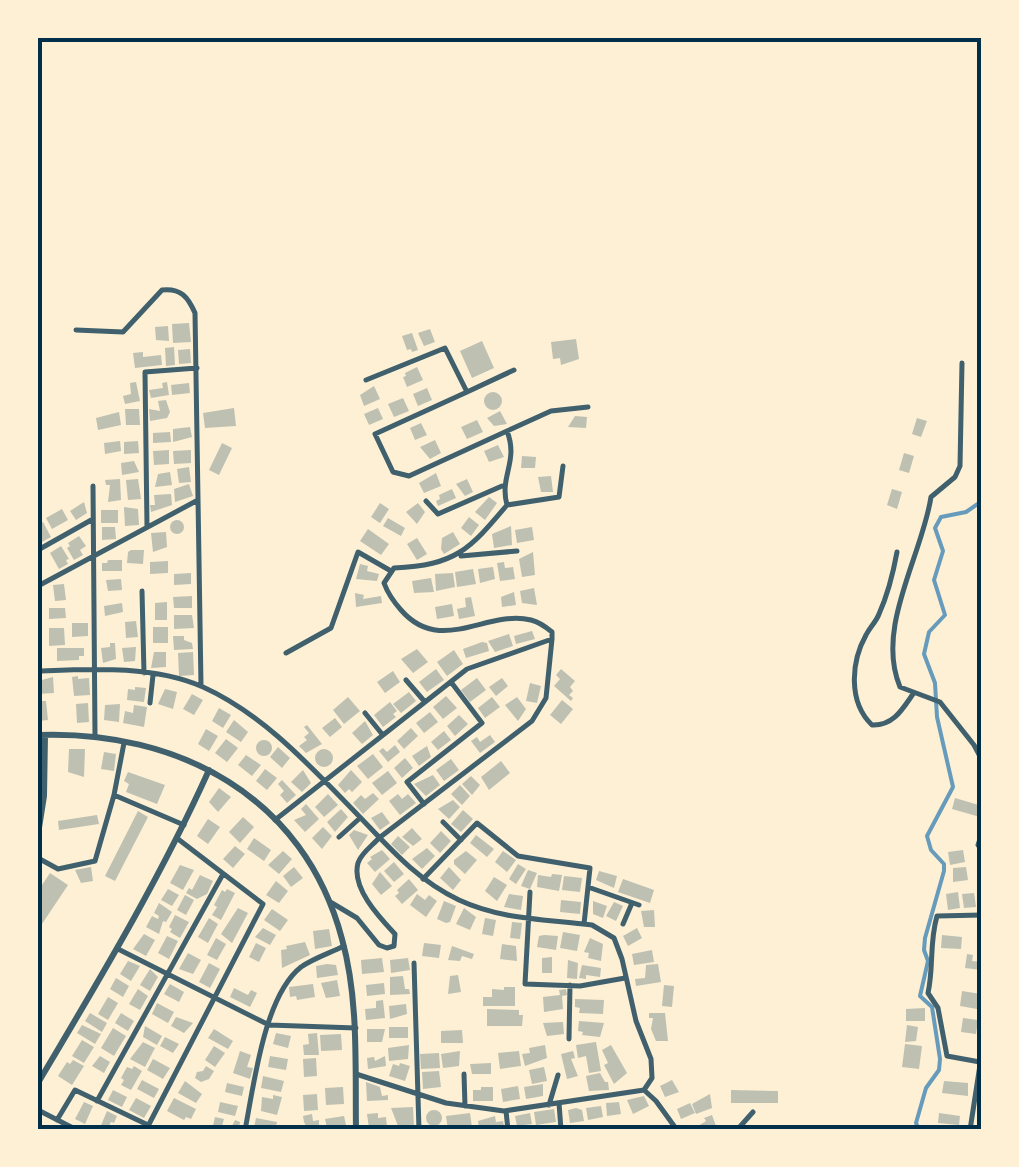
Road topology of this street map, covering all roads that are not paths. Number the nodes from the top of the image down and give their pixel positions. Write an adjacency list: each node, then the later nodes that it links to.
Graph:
1 (76, 330): 3 (street)
2 (962, 363): 34 (street)
3 (198, 368): 12 (street); 16 (street)
4 (514, 370): 6 (street)
5 (366, 380): 6 (street)
6 (467, 392): 8 (street)
7 (588, 407): 8 (street)
8 (507, 431): 11 (street)
9 (563, 466): 14 (street)
10 (93, 486): 15 (street)
11 (502, 486): 13 (street); 14 (street)
12 (198, 500): 16 (street); 33 (street)
13 (426, 501)
14 (507, 506): 20 (street)
15 (93, 519): 17 (street); 21 (street)
16 (148, 527): 21 (street)
17 (38, 550)
18 (517, 551): 20 (street)
19 (897, 552): 34 (street)
20 (457, 555): 22 (street)
21 (94, 556): 23 (street); 27 (street)
22 (391, 570): 25 (street); 26 (street)
23 (38, 586)
24 (142, 592): 29 (street)
25 (552, 639): 32 (street); 46 (street)
26 (286, 654)
27 (95, 669): 28 (street); 29 (street); 39 (street)
28 (38, 671)
29 (144, 674): 30 (street)
30 (153, 676): 33 (street); 36 (street)
31 (406, 680): 35 (street)
32 (450, 682): 35 (street); 46 (street)
33 (201, 686): 44 (street)
34 (913, 694): 42 (street)
35 (425, 702): 40 (street)
36 (150, 703)
37 (365, 713): 40 (street)
38 (41, 735): 39 (street); 52 (street)
39 (95, 735): 41 (street)
40 (383, 735): 44 (street)
41 (125, 740): 43 (street); 45 (street)
42 (982, 760)
43 (209, 770): 48 (street); 50 (street)
44 (325, 781): 47 (street); 48 (street)
45 (114, 795): 50 (street); 58 (street)
46 (424, 804): 54 (street)
47 (360, 818): 53 (street); 54 (street)
48 (275, 820): 63 (street)
49 (443, 822): 56 (street)
50 (184, 825): 55 (street)
51 (982, 832): 57 (street)
52 (38, 834)
53 (339, 837)
54 (380, 838): 60 (street); 63 (street)
55 (178, 839): 59 (street); 69 (street)
56 (461, 840): 60 (street); 61 (street)
57 (982, 850)
58 (38, 858)
59 (223, 874): 71 (street); 74 (street)
60 (423, 879): 65 (street)
61 (588, 887): 66 (street); 67 (street)
62 (530, 892): 65 (street)
63 (332, 903): 68 (street)
64 (982, 915): 79 (street)
65 (527, 919): 66 (street); 73 (street)
66 (584, 924): 72 (street)
67 (623, 924)
68 (344, 946): 75 (street); 76 (street)
69 (118, 949): 71 (street); 83 (street)
70 (414, 963): 85 (street)
71 (167, 973): 74 (street); 86 (street)
72 (626, 978): 73 (street); 84 (street)
73 (570, 985): 77 (street)
74 (215, 996): 75 (street); 94 (street)
75 (270, 1025): 76 (street); 96 (street)
76 (356, 1028): 80 (street)
77 (569, 1039)
78 (982, 1052): 79 (street)
79 (980, 1062): 103 (street)
80 (353, 1073): 85 (street); 97 (street)
81 (464, 1074): 89 (street)
82 (558, 1075): 88 (street)
83 (38, 1083)
84 (644, 1090): 87 (street); 101 (street)
85 (419, 1095): 89 (street); 98 (street)
86 (97, 1101): 93 (street); 94 (street)
87 (559, 1104): 88 (street); 100 (street)
88 (549, 1105): 91 (street)
89 (465, 1107): 91 (street)
90 (38, 1110): 93 (street)
91 (506, 1111): 99 (street)
92 (752, 1112): 102 (street)
93 (57, 1120): 95 (street)
94 (147, 1128)
95 (77, 1130)
96 (245, 1130)
97 (356, 1130)
98 (419, 1130)
99 (508, 1130)
100 (561, 1130)
101 (677, 1130)
102 (737, 1130)
103 (970, 1130)

